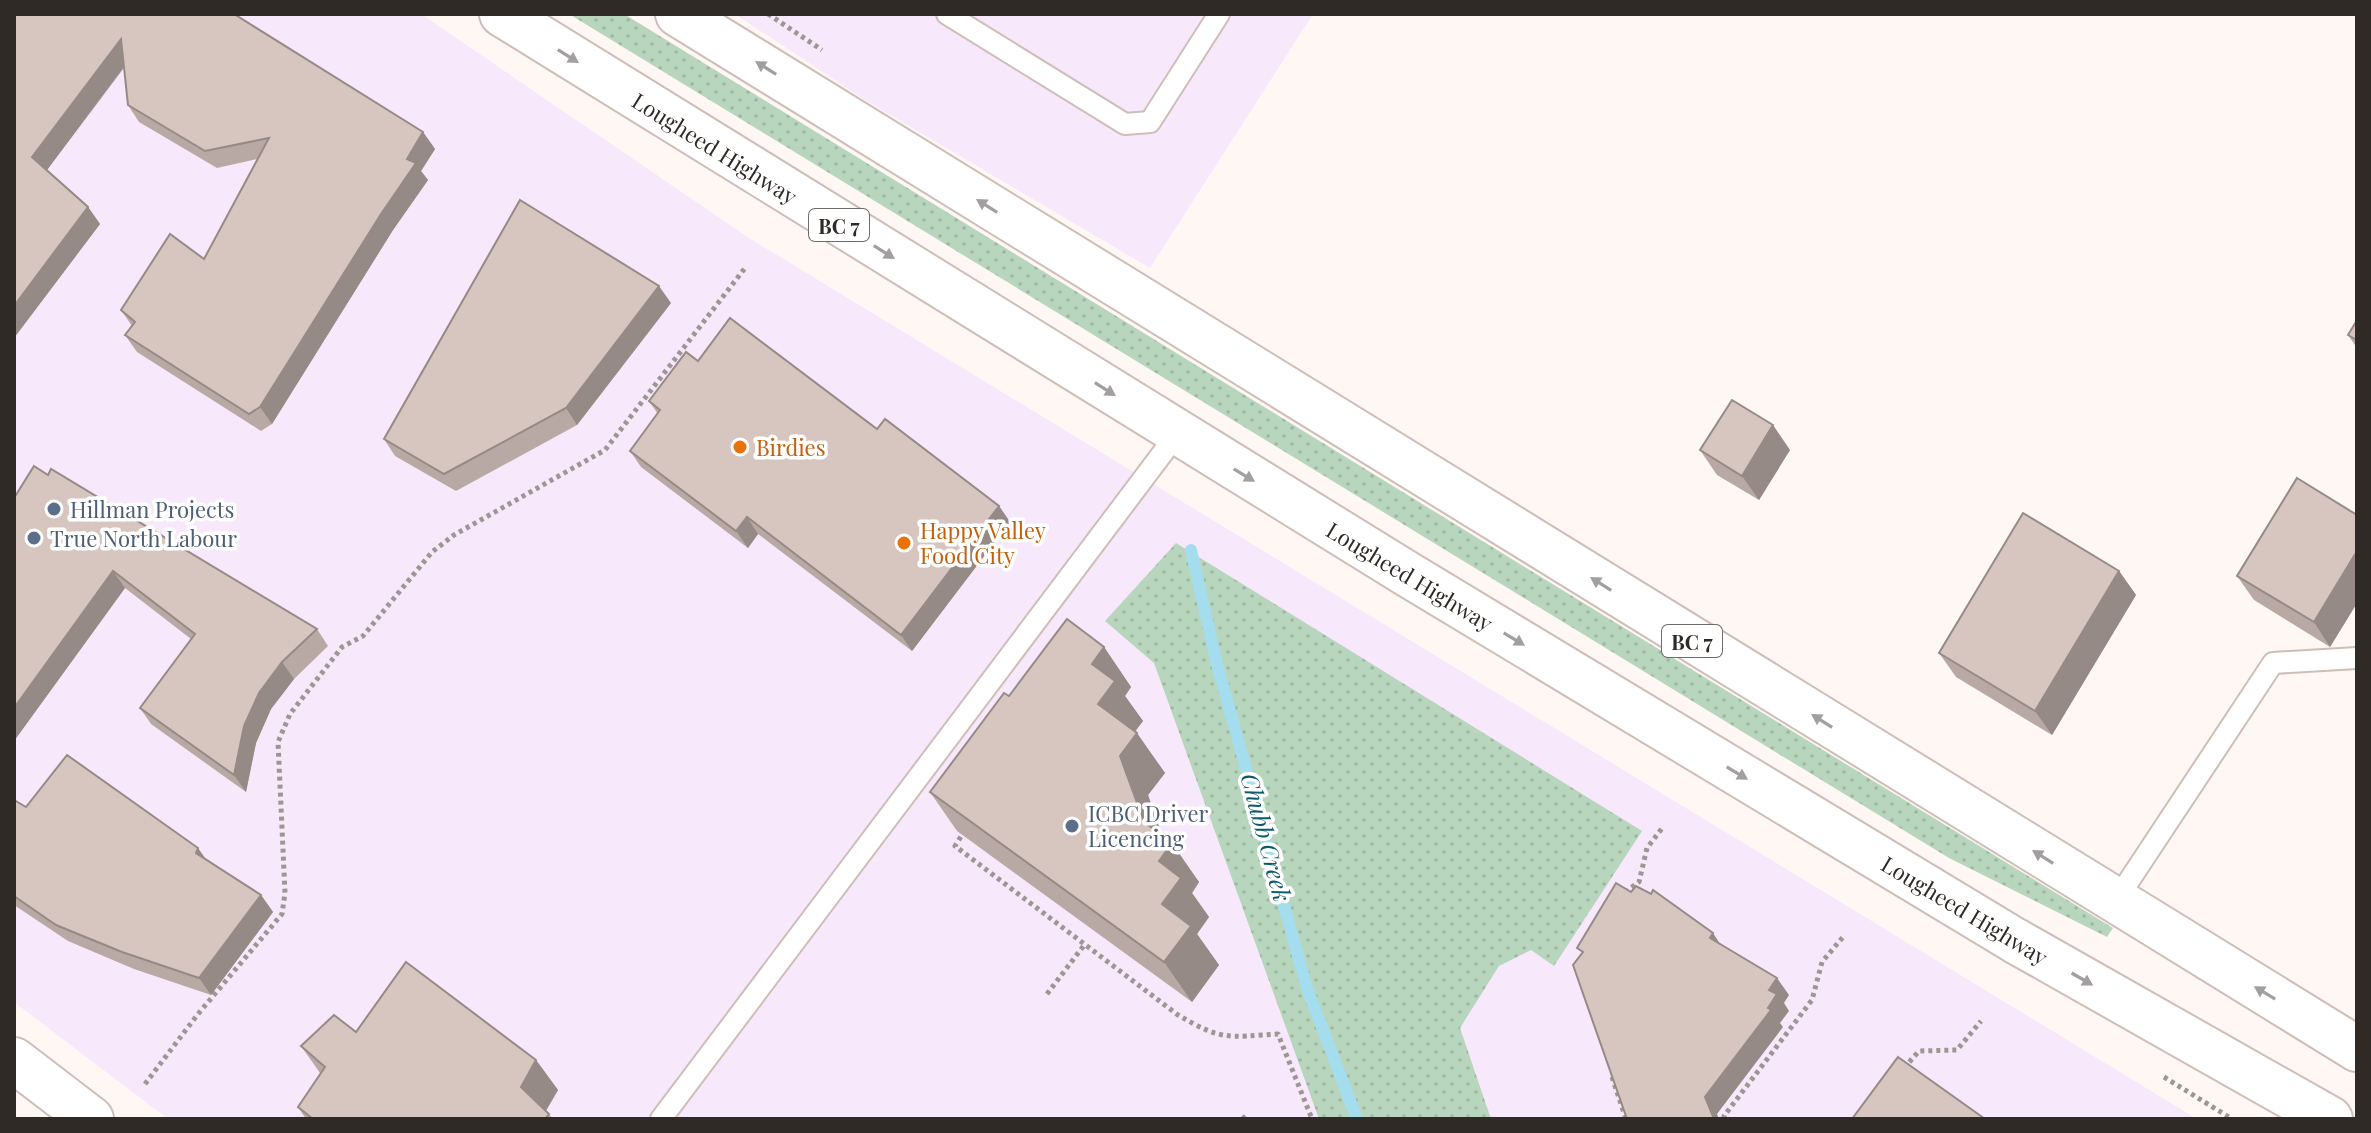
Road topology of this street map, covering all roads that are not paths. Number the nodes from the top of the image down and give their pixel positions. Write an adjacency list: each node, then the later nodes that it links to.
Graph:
1 (502, 14): 5 (main road, Lougheed Highway / BC 7, one-way to 5)
2 (678, 14): 7 (main road, BC 7, one-way to 2)
3 (947, 14): 4 (lane)
4 (1219, 14)
5 (1177, 434): 11 (lane); 12 (main road, Lougheed Highway / BC 7, one-way to 12)
6 (2357, 658): 7 (lane)
7 (2115, 902): 8 (main road, BC 7, one-way to 7)
8 (2357, 1049)
9 (14, 1060): 10 (main road)
10 (91, 1119)
11 (661, 1119)
12 (2330, 1119)

